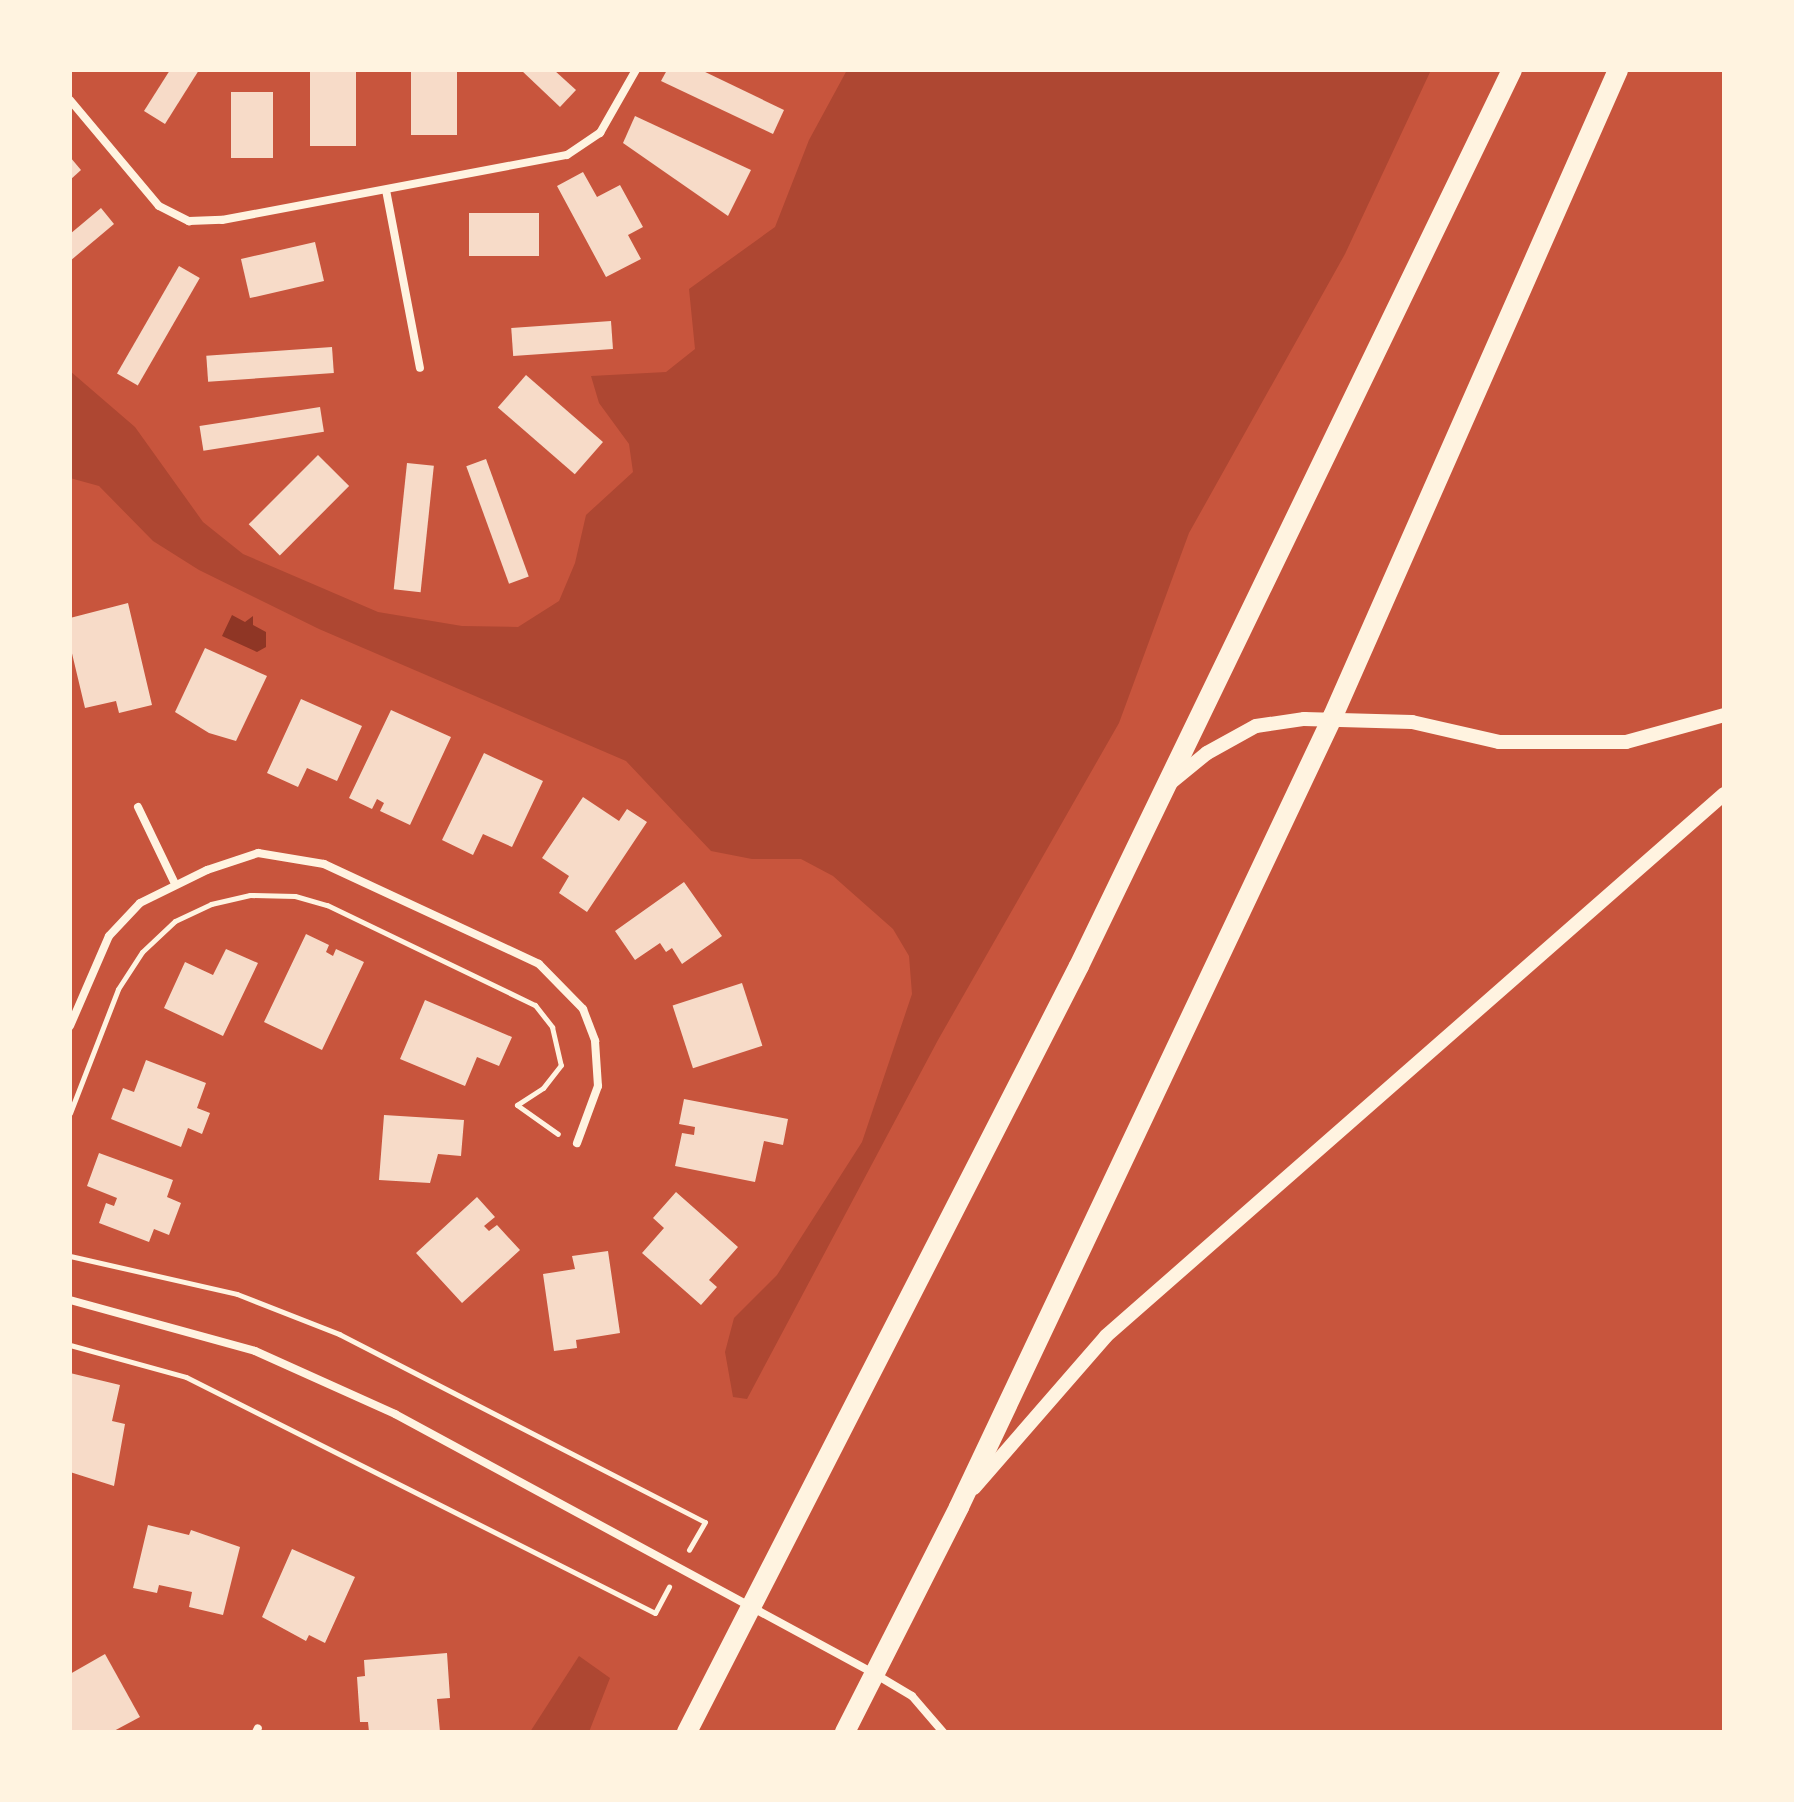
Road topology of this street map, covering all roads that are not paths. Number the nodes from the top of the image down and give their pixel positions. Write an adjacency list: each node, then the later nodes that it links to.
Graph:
1 (636, 70): 5 (street)
2 (1512, 70): 9 (main road)
3 (1618, 70): 8 (main road)
4 (70, 100): 5 (street)
5 (386, 190): 6 (street)
6 (420, 368)
7 (1724, 715): 8 (street)
8 (1333, 716): 9 (street); 16 (main road)
9 (1169, 784): 17 (main road)
10 (1724, 794): 16 (street)
11 (138, 807): 12 (street)
12 (175, 884): 13 (street); 14 (street)
13 (70, 1026)
14 (577, 1143)
15 (70, 1300): 17 (street)
16 (959, 1507): 18 (main road)
17 (751, 1605): 18 (street); 19 (main road)
18 (875, 1674): 20 (main road); 21 (street)
19 (687, 1732)
20 (845, 1732)
21 (943, 1732)

